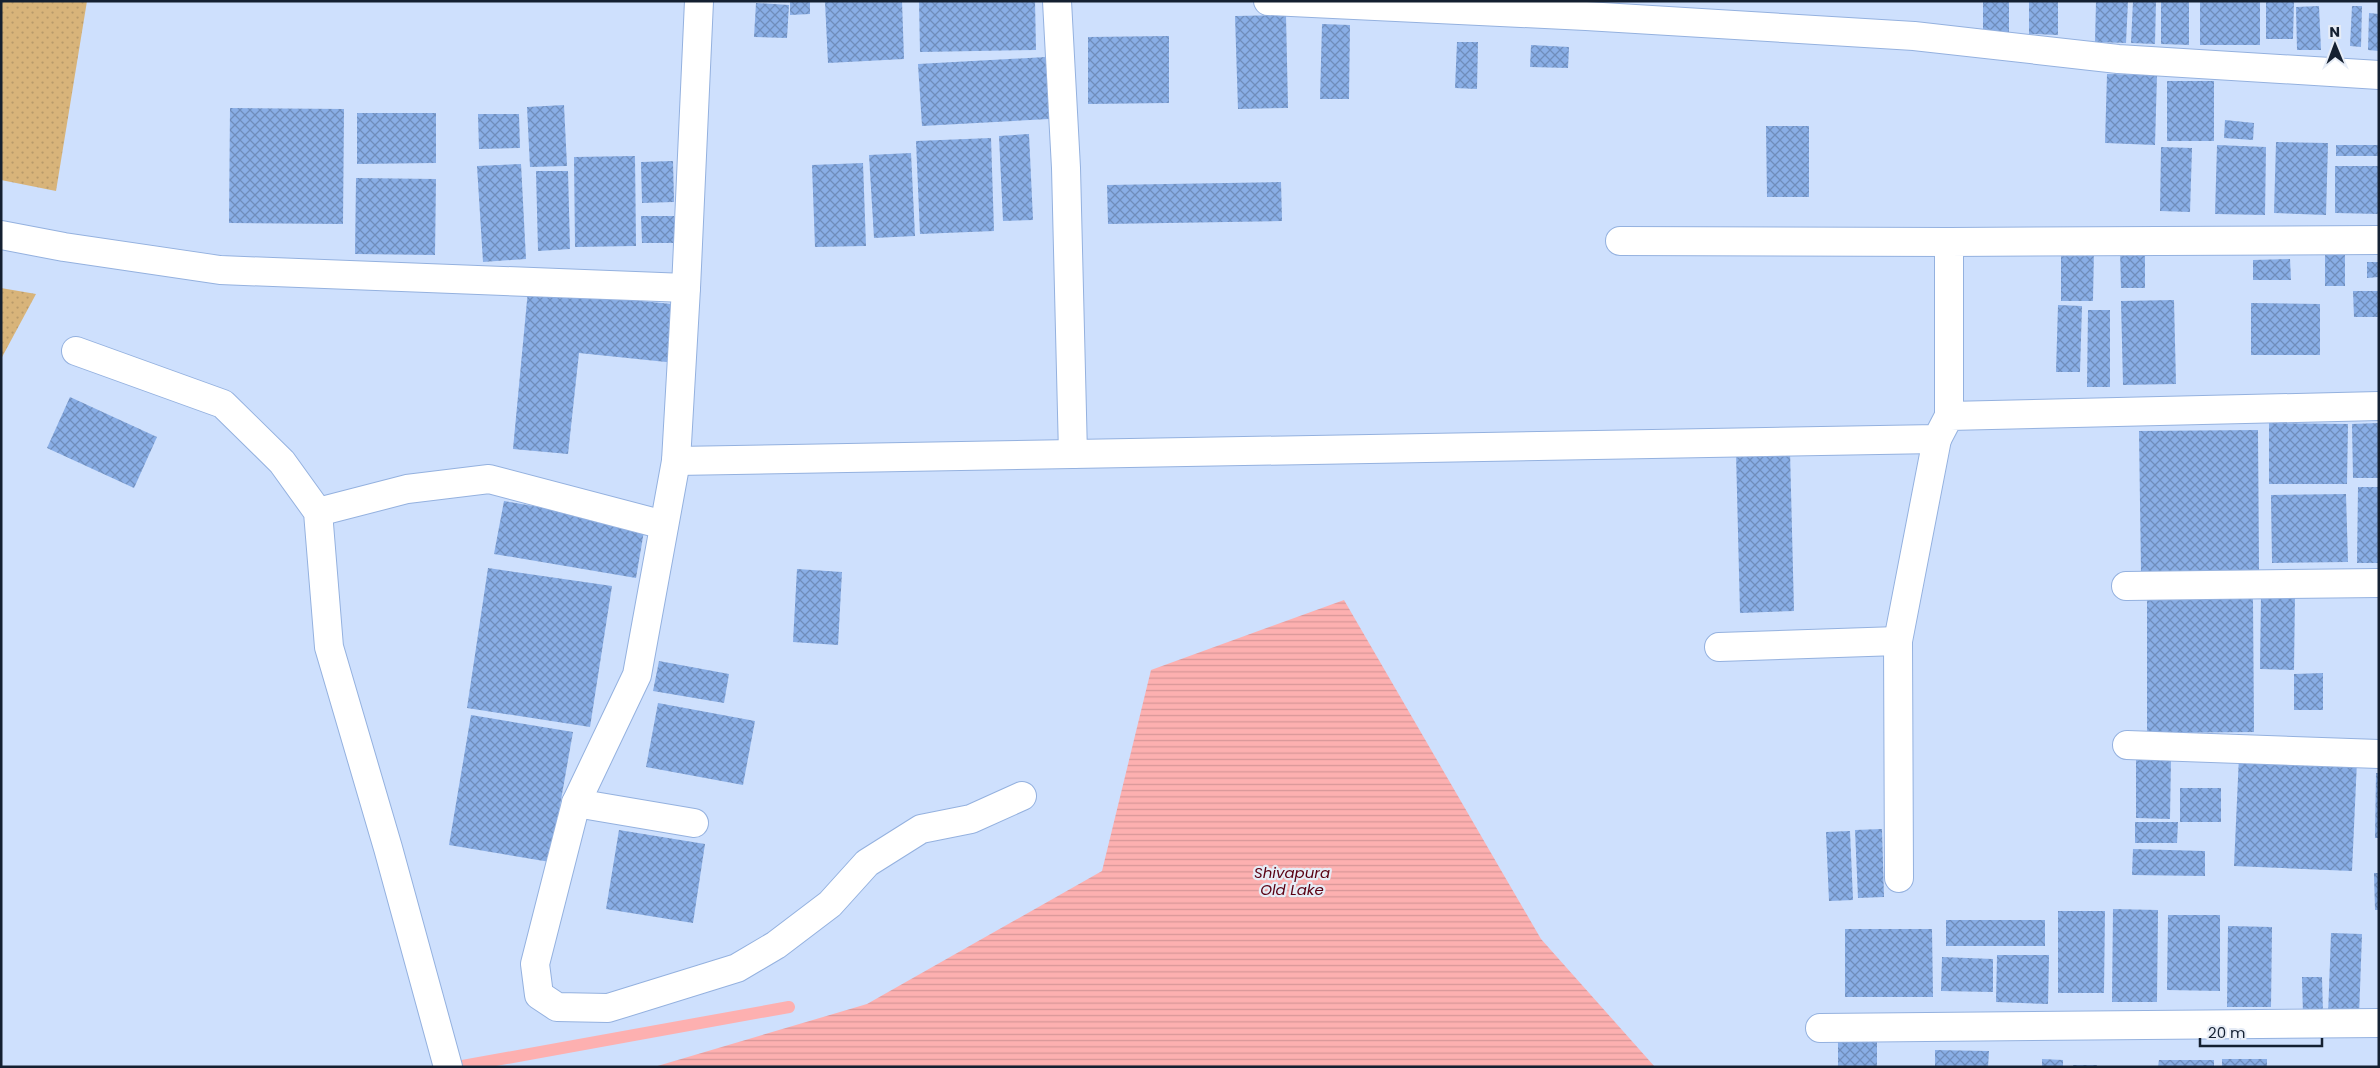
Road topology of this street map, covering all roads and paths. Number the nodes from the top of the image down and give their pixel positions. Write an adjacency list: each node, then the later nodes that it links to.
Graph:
1 (699, 1): 9 (street)
2 (1057, 1): 13 (street)
3 (1268, 1): 4 (street)
4 (2379, 75)
5 (1, 235): 9 (street)
6 (2379, 240): 8 (street)
7 (1620, 241): 8 (street)
8 (1949, 242): 12 (street)
9 (686, 288): 14 (street)
10 (76, 351): 15 (street)
11 (2379, 406): 12 (street)
12 (1943, 427): 13 (street); 19 (street)
13 (1072, 454): 14 (street)
14 (676, 461): 16 (street)
15 (318, 512): 16 (street); 29 (street)
16 (664, 525): 24 (street)
17 (2379, 583): 18 (street)
18 (2126, 586)
19 (1898, 641): 20 (street); 26 (street)
20 (1719, 647)
21 (2127, 745): 22 (street)
22 (2379, 754)
23 (1022, 796): 24 (street)
24 (576, 803): 25 (street)
25 (694, 823)
26 (1899, 878)
27 (2379, 1023): 28 (street)
28 (1820, 1028)
29 (445, 1058)

